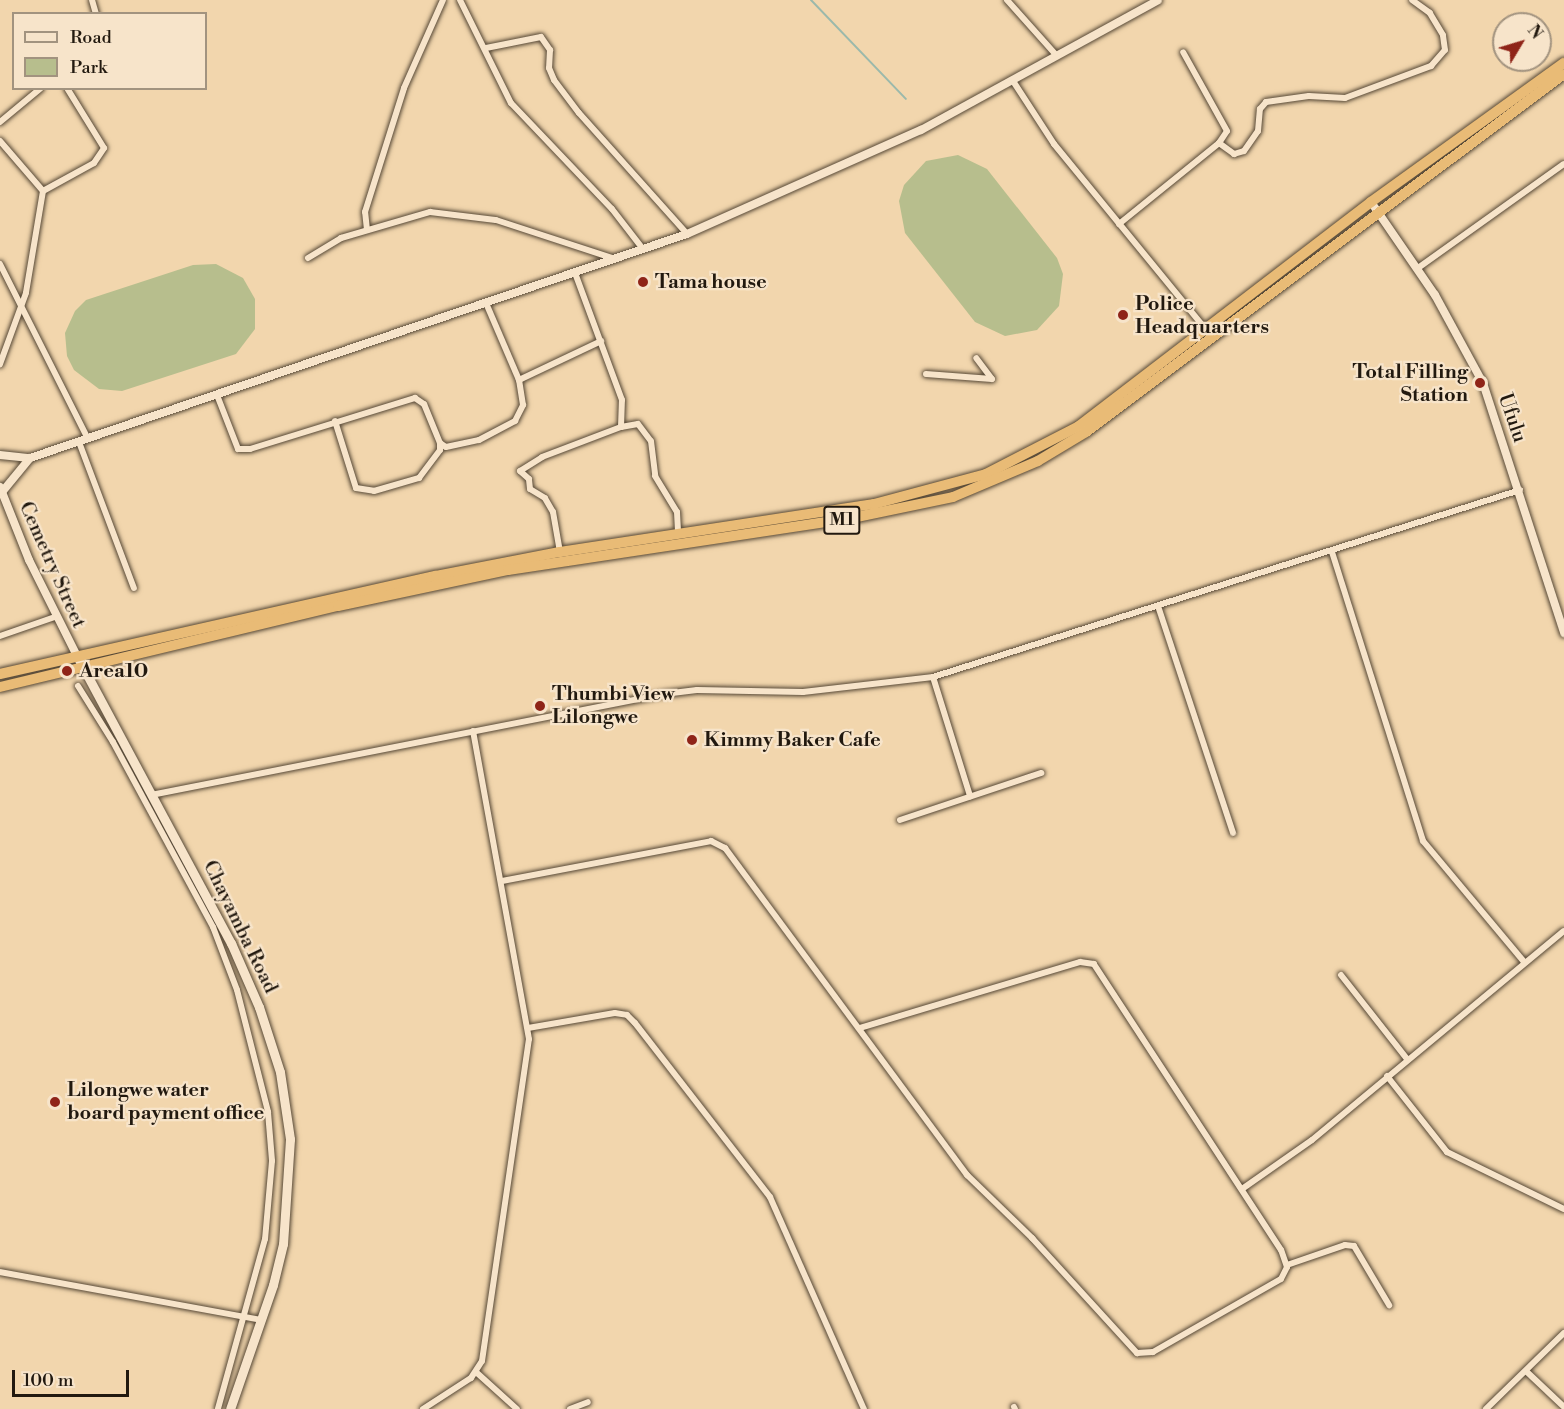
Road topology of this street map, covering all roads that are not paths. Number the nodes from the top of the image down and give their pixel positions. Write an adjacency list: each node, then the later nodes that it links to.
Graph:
1 (442, 0): 22 (street)
2 (460, 0): 6 (street)
3 (1007, 0): 8 (street)
4 (1158, 0): 8 (street)
5 (1412, 0): 16 (street)
6 (486, 48): 23 (street); 24 (street)
7 (1183, 52): 16 (street)
8 (1057, 56): 11 (street)
9 (1564, 63): 19 (highway, M1)
10 (1564, 74): 20 (highway, M1)
11 (1013, 81): 21 (street); 23 (street)
12 (40, 90): 14 (street)
13 (68, 90): 18 (street)
14 (0, 122)
15 (0, 141): 18 (street)
16 (1219, 143): 21 (street)
17 (1564, 164): 28 (street)
18 (43, 191): 31 (street)
19 (1371, 202): 20 (street, Ufulu); 32 (highway, M1)
20 (1379, 212): 28 (street, Ufulu); 57 (highway, M1)
21 (1119, 224): 32 (street)
22 (367, 230): 25 (street); 26 (street)
23 (687, 234): 24 (street)
24 (643, 249): 26 (street)
25 (308, 258)
26 (616, 259): 29 (street)
27 (0, 264): 31 (street)
28 (1418, 268): 47 (street, Ufulu)
29 (575, 273): 30 (street); 33 (street)
30 (486, 303): 37 (street); 38 (street)
31 (21, 307): 35 (street); 41 (street)
32 (1206, 330): 48 (highway, M1)
33 (601, 341): 37 (street); 40 (street)
34 (976, 358): 36 (street)
35 (0, 364)
36 (926, 374)
37 (519, 380): 43 (street)
38 (218, 395): 39 (street); 41 (street)
39 (335, 421): 43 (street); 43 (street)
40 (621, 427): 48 (street); 49 (street)
41 (88, 440): 42 (street)
42 (79, 442): 45 (street); 51 (street)
43 (440, 443)
44 (0, 455): 45 (street)
45 (30, 458): 46 (street)
46 (1, 490): 53 (street, Cemetry Street)
47 (1520, 490): 50 (street); 54 (street, Ufulu)
48 (678, 533): 49 (highway, M1)
49 (560, 552): 56 (highway, M1)
50 (1332, 552): 52 (street); 70 (street)
51 (134, 588)
52 (1158, 606): 59 (street); 67 (street)
53 (55, 617): 55 (street); 56 (street, Cemetry Street)
54 (1563, 629)
55 (0, 636)
56 (77, 656): 57 (main road, Chayamba Road); 58 (highway, M1)
57 (84, 666): 61 (highway, M1); 64 (main road, Chayamba Road)
58 (0, 674)
59 (933, 677): 62 (street); 65 (street)
60 (78, 686): 81 (street)
61 (0, 687)
62 (473, 731): 64 (street); 68 (street)
63 (1041, 773): 65 (street)
64 (151, 795): 82 (main road, Chayamba Road)
65 (970, 796): 66 (street)
66 (900, 820)
67 (1233, 833)
68 (502, 881): 72 (street); 73 (street)
69 (1564, 931): 70 (street)
70 (1524, 962): 74 (street)
71 (1341, 975): 74 (street)
72 (528, 1028): 84 (street); 93 (street)
73 (860, 1028): 76 (street); 78 (street)
74 (1407, 1059): 75 (street)
75 (1387, 1076): 76 (street); 77 (street)
76 (1242, 1189): 78 (street)
77 (1564, 1209)
78 (1287, 1265): 80 (street)
79 (0, 1272): 81 (street)
80 (1389, 1305)
81 (245, 1317): 82 (street); 88 (street)
82 (261, 1320): 89 (main road, Chayamba Road)
83 (1564, 1333): 85 (street)
84 (476, 1372): 90 (street); 91 (street)
85 (1527, 1372): 87 (street); 94 (street)
86 (588, 1402): 92 (street)
87 (1564, 1407)
88 (218, 1409)
89 (230, 1409)
90 (423, 1409)
91 (517, 1409)
92 (570, 1409)
93 (864, 1409)
94 (1486, 1409)

